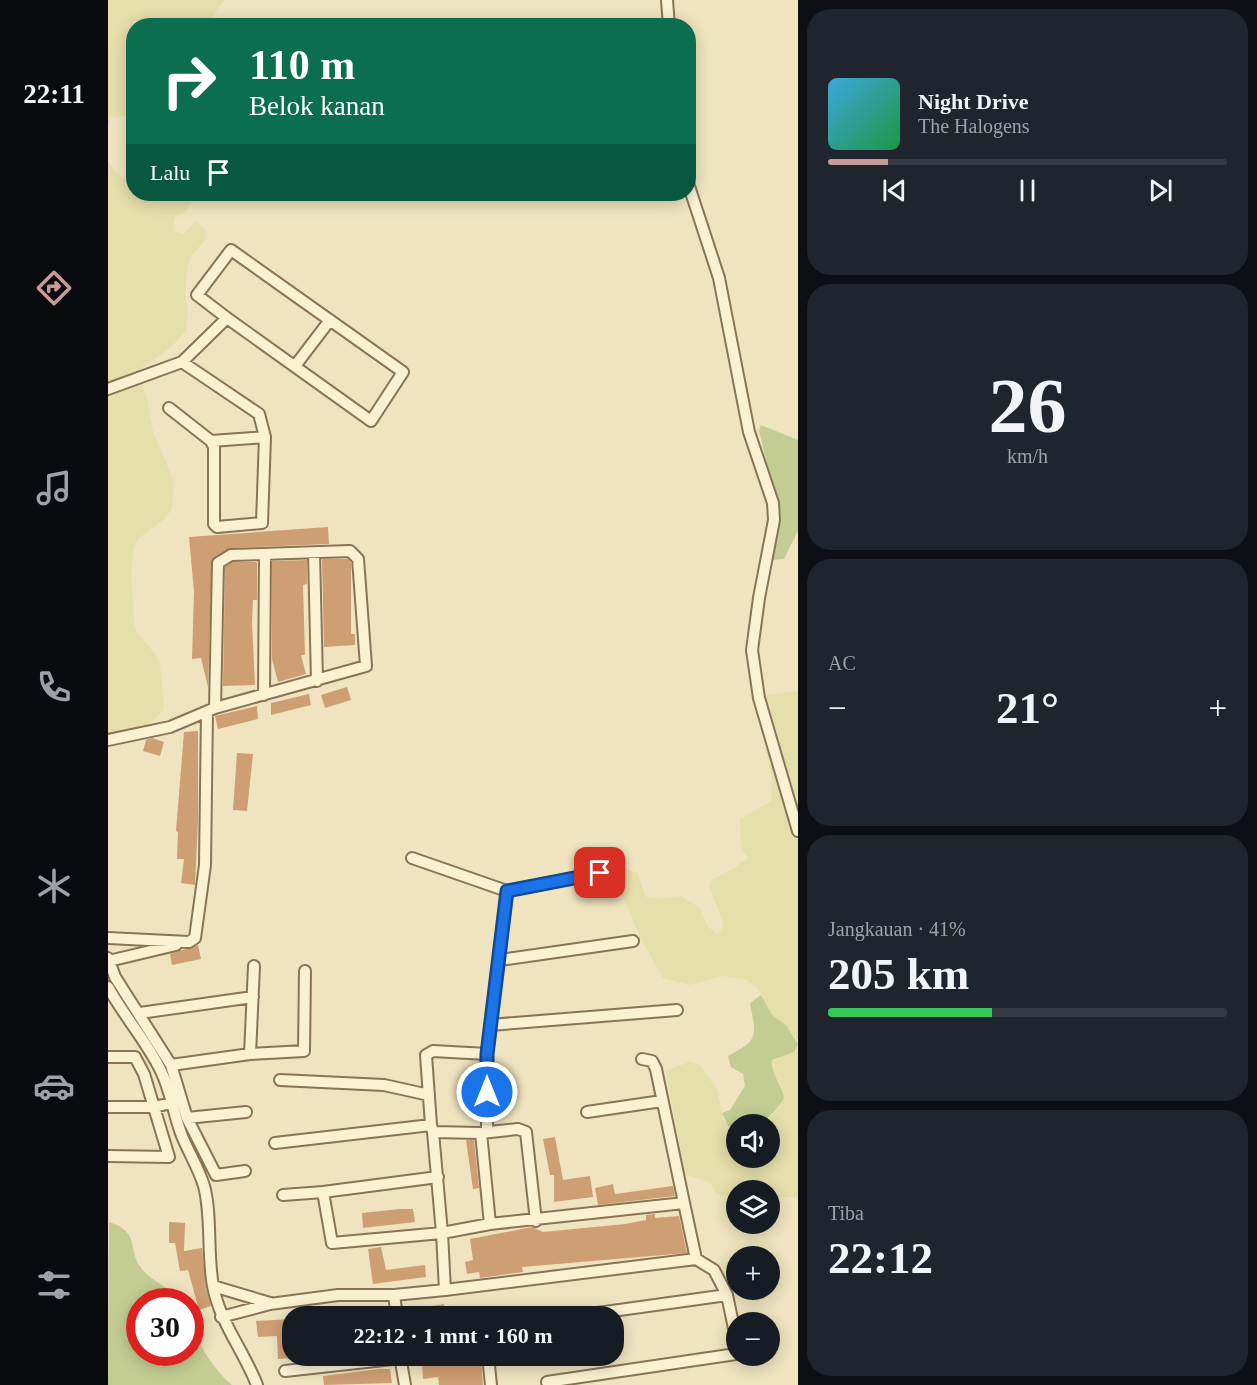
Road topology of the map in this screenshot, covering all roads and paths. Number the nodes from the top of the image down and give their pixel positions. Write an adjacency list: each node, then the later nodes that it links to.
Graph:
1 (667, 0): 2 (street)
2 (668, 18)
3 (694, 201): 18 (street)
4 (227, 318): 5 (street); 6 (street); 7 (street)
5 (330, 320): 7 (street); 7 (street)
6 (182, 362): 8 (street); 10 (street)
7 (295, 366)
8 (108, 388)
9 (169, 408): 11 (street)
10 (265, 438): 11 (street); 11 (street)
11 (211, 441)
12 (314, 553): 13 (street); 14 (street); 14 (street)
13 (265, 554): 15 (street); 16 (street)
14 (317, 681): 15 (street)
15 (264, 695): 16 (street)
16 (211, 710): 17 (street); 23 (street)
17 (108, 740)
18 (798, 831)
19 (412, 858): 21 (street)
20 (600, 873): 21 (street)
21 (507, 891): 26 (street)
22 (108, 938): 23 (street)
23 (189, 942): 25 (street)
24 (633, 942): 26 (street)
25 (109, 960): 32 (street)
26 (500, 960): 33 (street)
27 (254, 966): 30 (street)
28 (305, 972): 34 (street)
29 (108, 987): 42 (street)
30 (253, 997): 32 (street); 34 (street)
31 (677, 1010): 33 (street)
32 (140, 1013): 38 (street)
33 (490, 1025): 35 (street)
34 (250, 1054): 38 (street)
35 (487, 1054): 40 (street); 49 (street)
36 (108, 1057): 44 (street)
37 (642, 1059): 41 (street)
38 (171, 1065): 47 (street)
39 (280, 1080): 40 (street)
40 (429, 1095): 48 (street)
41 (662, 1101): 46 (street); 56 (street)
42 (171, 1103): 44 (street); 61 (street)
43 (108, 1107): 44 (street)
44 (154, 1107): 51 (street)
45 (246, 1112): 47 (street)
46 (587, 1112)
47 (187, 1118): 52 (street)
48 (432, 1129): 49 (street); 50 (street); 53 (street)
49 (484, 1132): 57 (street); 58 (street)
50 (275, 1143)
51 (108, 1156)
52 (245, 1171)
53 (438, 1177): 54 (street); 59 (street)
54 (323, 1192): 55 (street); 59 (street)
55 (283, 1195)
56 (684, 1203): 57 (street); 60 (street)
57 (536, 1221): 58 (street)
58 (490, 1224): 59 (street)
59 (442, 1233): 62 (street)
60 (696, 1259): 62 (street); 63 (street)
61 (213, 1286): 66 (street); 69 (street)
62 (445, 1290): 64 (street)
63 (726, 1293)
64 (394, 1295): 66 (street); 67 (street)
65 (726, 1295): 68 (street)
66 (270, 1304): 69 (street)
67 (396, 1306)
68 (624, 1309)
69 (221, 1317): 76 (street)
70 (726, 1355): 75 (street)
71 (326, 1366): 74 (street)
72 (402, 1366): 77 (street)
73 (489, 1366): 78 (street)
74 (285, 1371)
75 (548, 1382)
76 (257, 1385)
77 (405, 1385)
78 (491, 1385)

